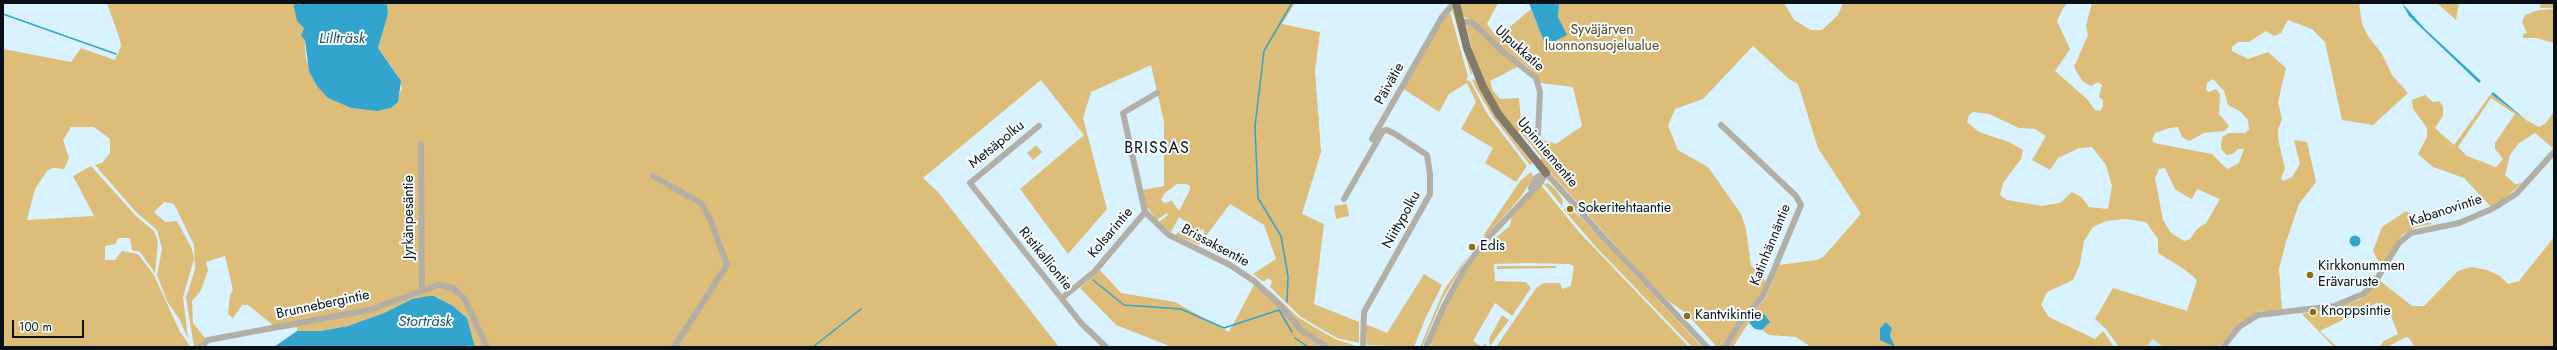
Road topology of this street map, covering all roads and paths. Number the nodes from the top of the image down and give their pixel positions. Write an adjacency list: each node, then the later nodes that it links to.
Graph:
1 (1455, 3): 2 (main road, Upinniementie); 11 (street, Päivätie)
2 (1460, 21): 6 (street, Ulpukkatie); 9 (main road, Upinniementie)
3 (1157, 93): 14 (street, Kolsarintie)
4 (1721, 125): 25 (street, Katinhännäntie)
5 (1040, 126): 12 (street, Metsäpolku)
6 (1538, 134)
7 (421, 144): 15 (street, Jyrkänpesäntie)
8 (2554, 152): 26 (street, Kabanovintie)
9 (1546, 173): 23 (street); 24 (street, Upinniementie)
10 (653, 176): 19 (street)
11 (1354, 179): 13 (street, Niittypolku); 22 (street, Niittypolku)
12 (970, 183): 16 (street, Ristikalliontie)
13 (1344, 199)
14 (1145, 212): 16 (street, Kolsarintie); 21 (street, Brissaksentie)
15 (422, 289): 17 (street, Brunnebergintie); 18 (street, Brunnebergintie)
16 (1062, 298): 20 (street, Ristikalliontie)
17 (200, 347)
18 (487, 347)
19 (674, 347)
20 (1106, 347)
21 (1327, 347)
22 (1363, 347)
23 (1426, 347)
24 (1707, 347)
25 (1726, 347)
26 (2223, 347)

